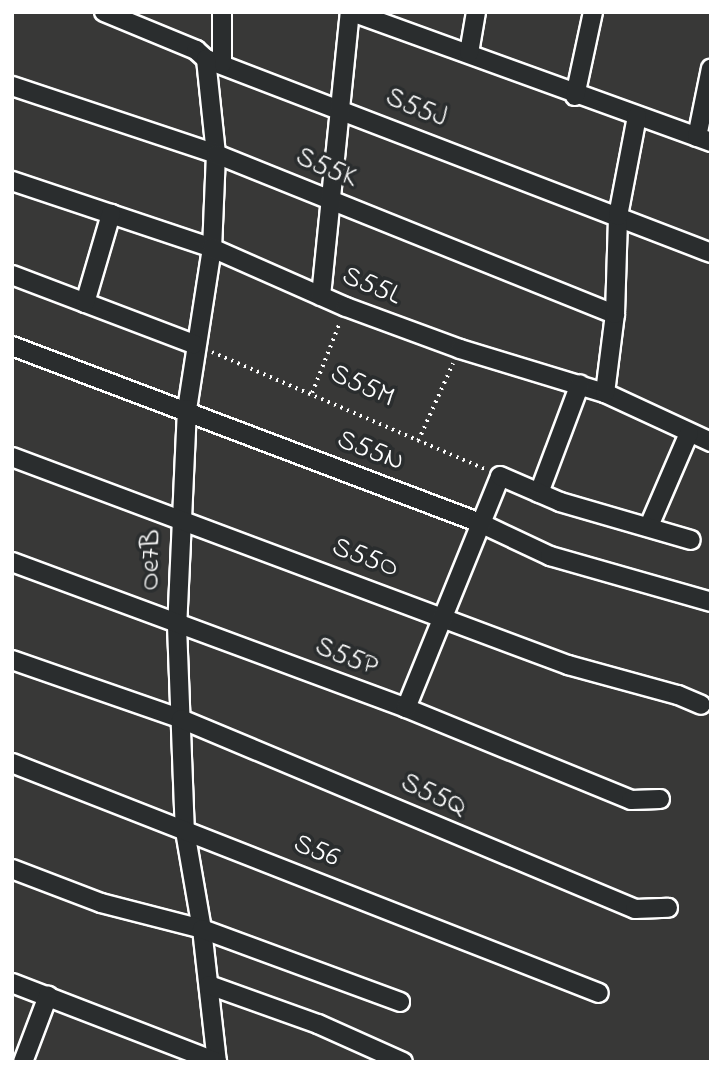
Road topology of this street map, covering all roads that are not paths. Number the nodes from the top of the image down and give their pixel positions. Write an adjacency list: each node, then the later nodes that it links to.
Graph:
1 (222, 12): 7 (street, Oe7B)
2 (351, 12): 6 (street); 11 (street)
3 (476, 12): 6 (street)
4 (593, 12): 10 (street)
5 (113, 14): 7 (street, S55J)
6 (468, 53): 10 (street)
7 (214, 62): 11 (street, S55J); 14 (street, Oe7B)
8 (711, 68): 13 (street)
9 (12, 86): 14 (street, S55K)
10 (575, 96): 12 (street)
11 (344, 109): 16 (street); 18 (street, S55J)
12 (636, 116): 13 (street); 18 (street)
13 (704, 139)
14 (216, 154): 16 (street, S55K); 19 (street, Oe7B)
15 (12, 181): 17 (street, S55L)
16 (334, 200): 22 (street); 24 (street, S55K)
17 (111, 214): 19 (street, S55L); 23 (street)
18 (618, 216): 20 (street, S55J); 24 (street)
19 (212, 248): 22 (street, S55L); 25 (street, Oe7B)
20 (711, 253)
21 (12, 275): 23 (street)
22 (321, 296): 27 (street, S55L)
23 (85, 303): 25 (street)
24 (615, 314): 28 (street)
25 (194, 344): 29 (street, Oe7B)
26 (12, 346): 29 (street, S55N)
27 (580, 384): 28 (street, S55L); 33 (street)
28 (605, 393): 30 (street, S55L)
29 (187, 409): 34 (street, Oe7B); 35 (street, S55N)
30 (689, 433): 31 (street, S55L); 36 (street)
31 (711, 442)
32 (12, 457): 34 (street, S55O)
33 (539, 493): 35 (street); 36 (street)
34 (179, 517): 40 (street, S55O); 41 (street, Oe7B)
35 (478, 522): 39 (street, S55N); 40 (street)
36 (649, 526): 37 (street)
37 (691, 540)
38 (12, 562): 41 (street, S55P)
39 (711, 602)
40 (442, 615): 43 (street, S55O); 44 (street)
41 (177, 626): 44 (street, S55P); 45 (street, Oe7B)
42 (12, 660): 45 (street)
43 (701, 705)
44 (406, 708): 47 (street, S55P)
45 (181, 719): 48 (street, Oe7B); 50 (street, S55Q)
46 (12, 763): 48 (street, S56)
47 (660, 799)
48 (184, 831): 51 (street, Oe7B); 54 (street, S56)
49 (12, 869): 51 (street)
50 (668, 908)
51 (202, 929): 53 (street, Oe7B); 56 (street)
52 (12, 983): 55 (street)
53 (209, 985): 58 (street, Oe7B); 59 (street)
54 (599, 993)
55 (48, 996): 57 (street); 58 (street)
56 (400, 1003)
57 (23, 1062)
58 (217, 1062)
59 (403, 1062)

